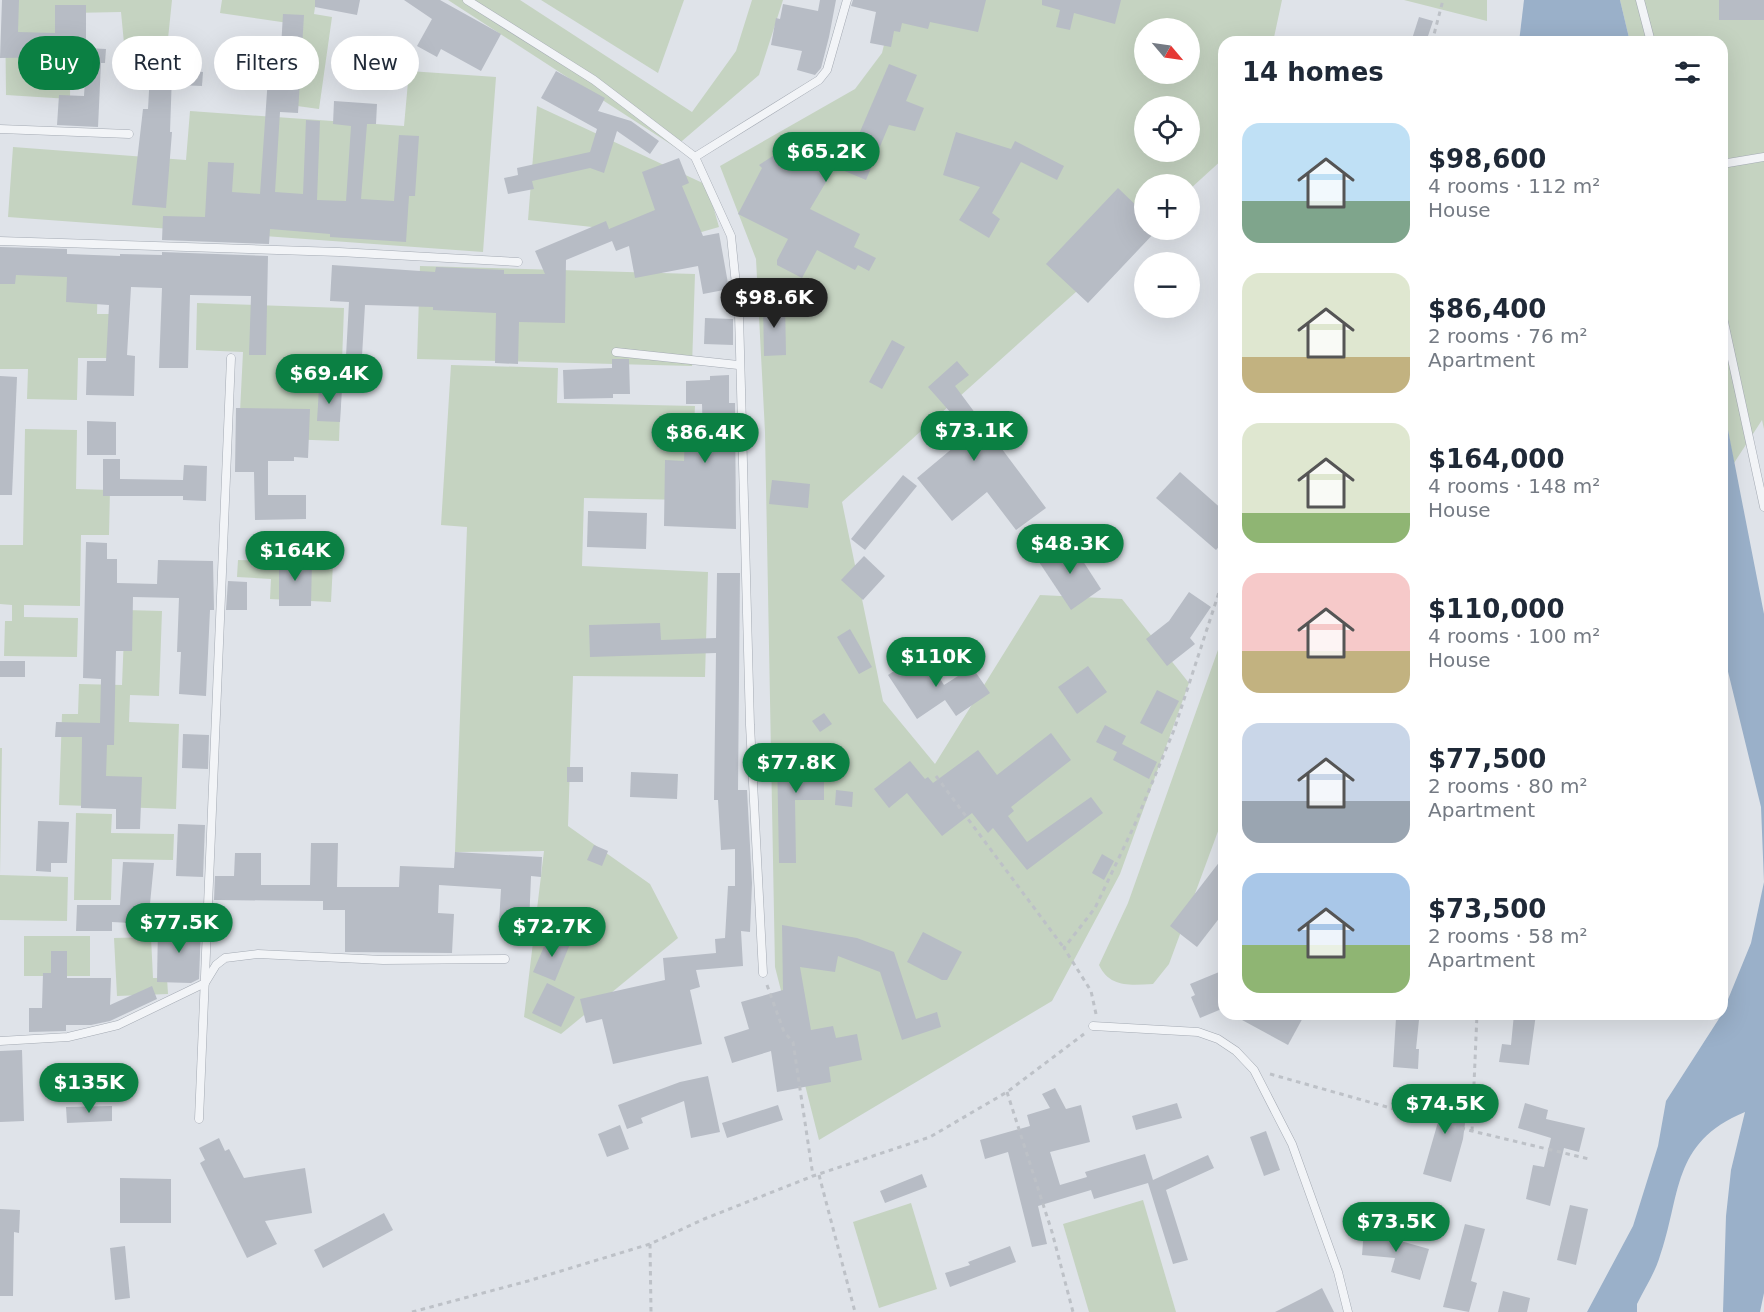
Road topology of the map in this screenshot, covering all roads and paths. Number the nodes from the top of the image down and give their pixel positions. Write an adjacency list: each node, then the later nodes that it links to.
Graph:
1 (467, 0): 9 (lane)
2 (847, 0): 9 (lane)
3 (1443, 0): 5 (path)
4 (1640, 0): 6 (lane)
5 (1434, 36)
6 (1649, 36)
7 (0, 129): 8 (lane)
8 (129, 134)
9 (695, 157): 17 (lane)
10 (1764, 158): 11 (lane)
11 (1728, 163)
12 (0, 241): 13 (lane)
13 (518, 262)
14 (1728, 341): 18 (lane)
15 (616, 352): 17 (lane)
16 (231, 358): 24 (lane)
17 (738, 365): 23 (lane)
18 (1764, 507)
19 (1218, 596): 21 (path)
20 (936, 776): 21 (path)
21 (1064, 948): 26 (path)
22 (505, 959): 24 (lane)
23 (763, 973): 34 (path)
24 (205, 983): 27 (lane); 30 (lane)
25 (1478, 1020): 31 (path)
26 (1093, 1026): 28 (lane); 29 (path)
27 (0, 1041)
28 (1254, 1070): 31 (path); 40 (lane)
29 (1007, 1092): 33 (path); 39 (path)
30 (199, 1119)
31 (1472, 1131): 32 (path)
32 (1589, 1159)
33 (819, 1175): 34 (path); 38 (path)
34 (813, 1176): 35 (path)
35 (650, 1244): 36 (path); 37 (path)
36 (412, 1312)
37 (651, 1312)
38 (855, 1312)
39 (1073, 1312)
40 (1348, 1312)

